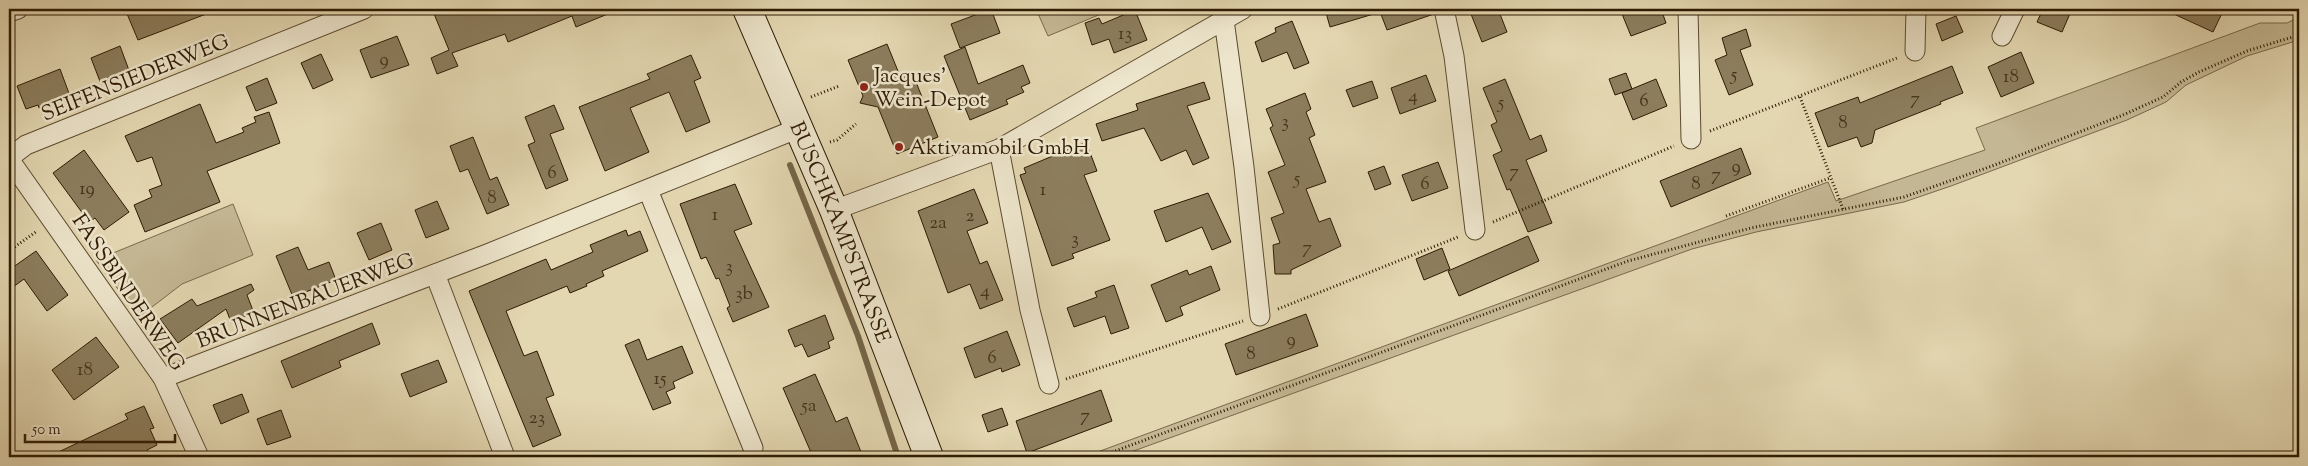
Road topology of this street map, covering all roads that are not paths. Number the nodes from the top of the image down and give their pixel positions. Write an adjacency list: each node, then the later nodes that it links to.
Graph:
1 (18, 9): 9 (street)
2 (364, 9): 16 (street, SEIFENSIEDERWEG)
3 (747, 9): 13 (main road, BUSCHKAMPSTRASSE)
4 (1243, 9): 10 (street)
5 (1444, 9): 19 (street)
6 (1688, 9): 14 (street)
7 (1916, 9): 12 (street)
8 (2015, 9): 11 (street)
9 (9, 12)
10 (1224, 20): 15 (street); 21 (street)
11 (2002, 36)
12 (1914, 51)
13 (799, 128): 17 (street, BRUNNENBAUERWEG); 18 (main road, BUSCHKAMPSTRASSE)
14 (1691, 139)
15 (999, 149): 18 (street); 23 (street)
16 (9, 158): 22 (street, FASSBINDERWEG)
17 (648, 190): 20 (street, BRUNNENBAUERWEG); 24 (street)
18 (834, 210): 27 (main road, BUSCHKAMPSTRASSE)
19 (1476, 230)
20 (435, 274): 22 (street, BRUNNENBAUERWEG); 26 (street, BRUNNENBAUERWEG)
21 (1260, 316)
22 (163, 378): 25 (street, FASSBINDERWEG)
23 (1049, 384)
24 (753, 448)
25 (199, 457)
26 (505, 457)
27 (929, 457)

